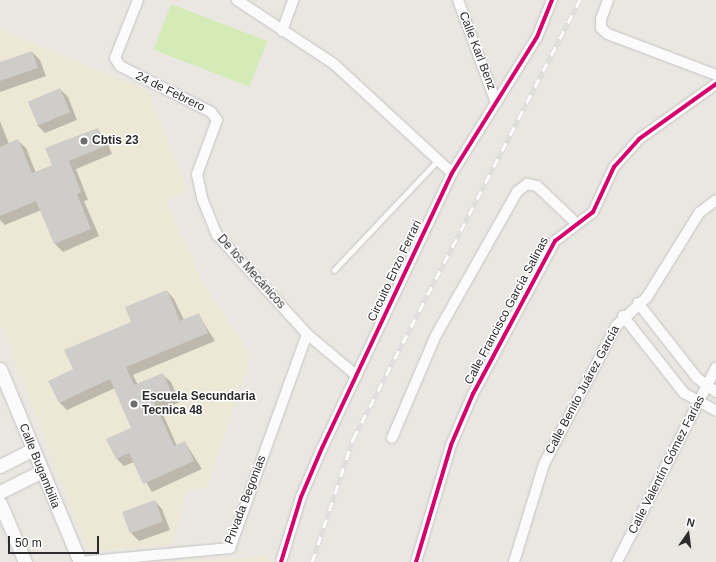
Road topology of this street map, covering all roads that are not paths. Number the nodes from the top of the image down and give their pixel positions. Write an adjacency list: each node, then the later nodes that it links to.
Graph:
1 (138, 0): 11 (street, 24 de Febrero)
2 (237, 0): 7 (street)
3 (293, 0): 7 (street)
4 (458, 0): 10 (street, Calle Karl Benz)
5 (552, 0): 10 (street, Circuito Enzo Ferrari)
6 (608, 0): 8 (street)
7 (282, 31): 12 (street)
8 (716, 75)
9 (716, 84): 15 (street, Calle Francisco García Salinas)
10 (496, 103): 13 (street, Circuito Enzo Ferrari)
11 (217, 120): 19 (street, De los Mecánicos)
12 (438, 160): 13 (street); 16 (lane)
13 (452, 172): 22 (street, Circuito Enzo Ferrari)
14 (716, 200): 17 (street, Calle Benito Juárez García)
15 (577, 224): 27 (street); 36 (street, Calle Francisco García Salinas)
16 (334, 270)
17 (638, 303): 18 (street, Calle Benito Juárez García); 23 (street)
18 (623, 316): 25 (street); 37 (street, Calle Benito Juárez García)
19 (307, 334): 22 (street, De los Mecánicos); 34 (street, Privada Begonias)
20 (716, 368): 23 (street, Calle Valentín Gómez Farías)
21 (0, 369): 28 (street, Calle Bugambilia)
22 (357, 376): 35 (street, Circuito Enzo Ferrari)
23 (706, 388): 24 (street); 25 (street, Calle Valentín Gómez Farías)
24 (716, 392)
25 (698, 402): 26 (street); 38 (street, Calle Valentín Gómez Farías)
26 (716, 411)
27 (392, 438)
28 (32, 450): 29 (street); 30 (street, Calle Bugambilia)
29 (0, 466)
30 (40, 472): 31 (street); 34 (street, Calle Bugambilia)
31 (0, 492)
32 (0, 503): 33 (street)
33 (25, 562)
34 (80, 562)
35 (281, 562)
36 (416, 562)
37 (514, 562)
38 (617, 562)

